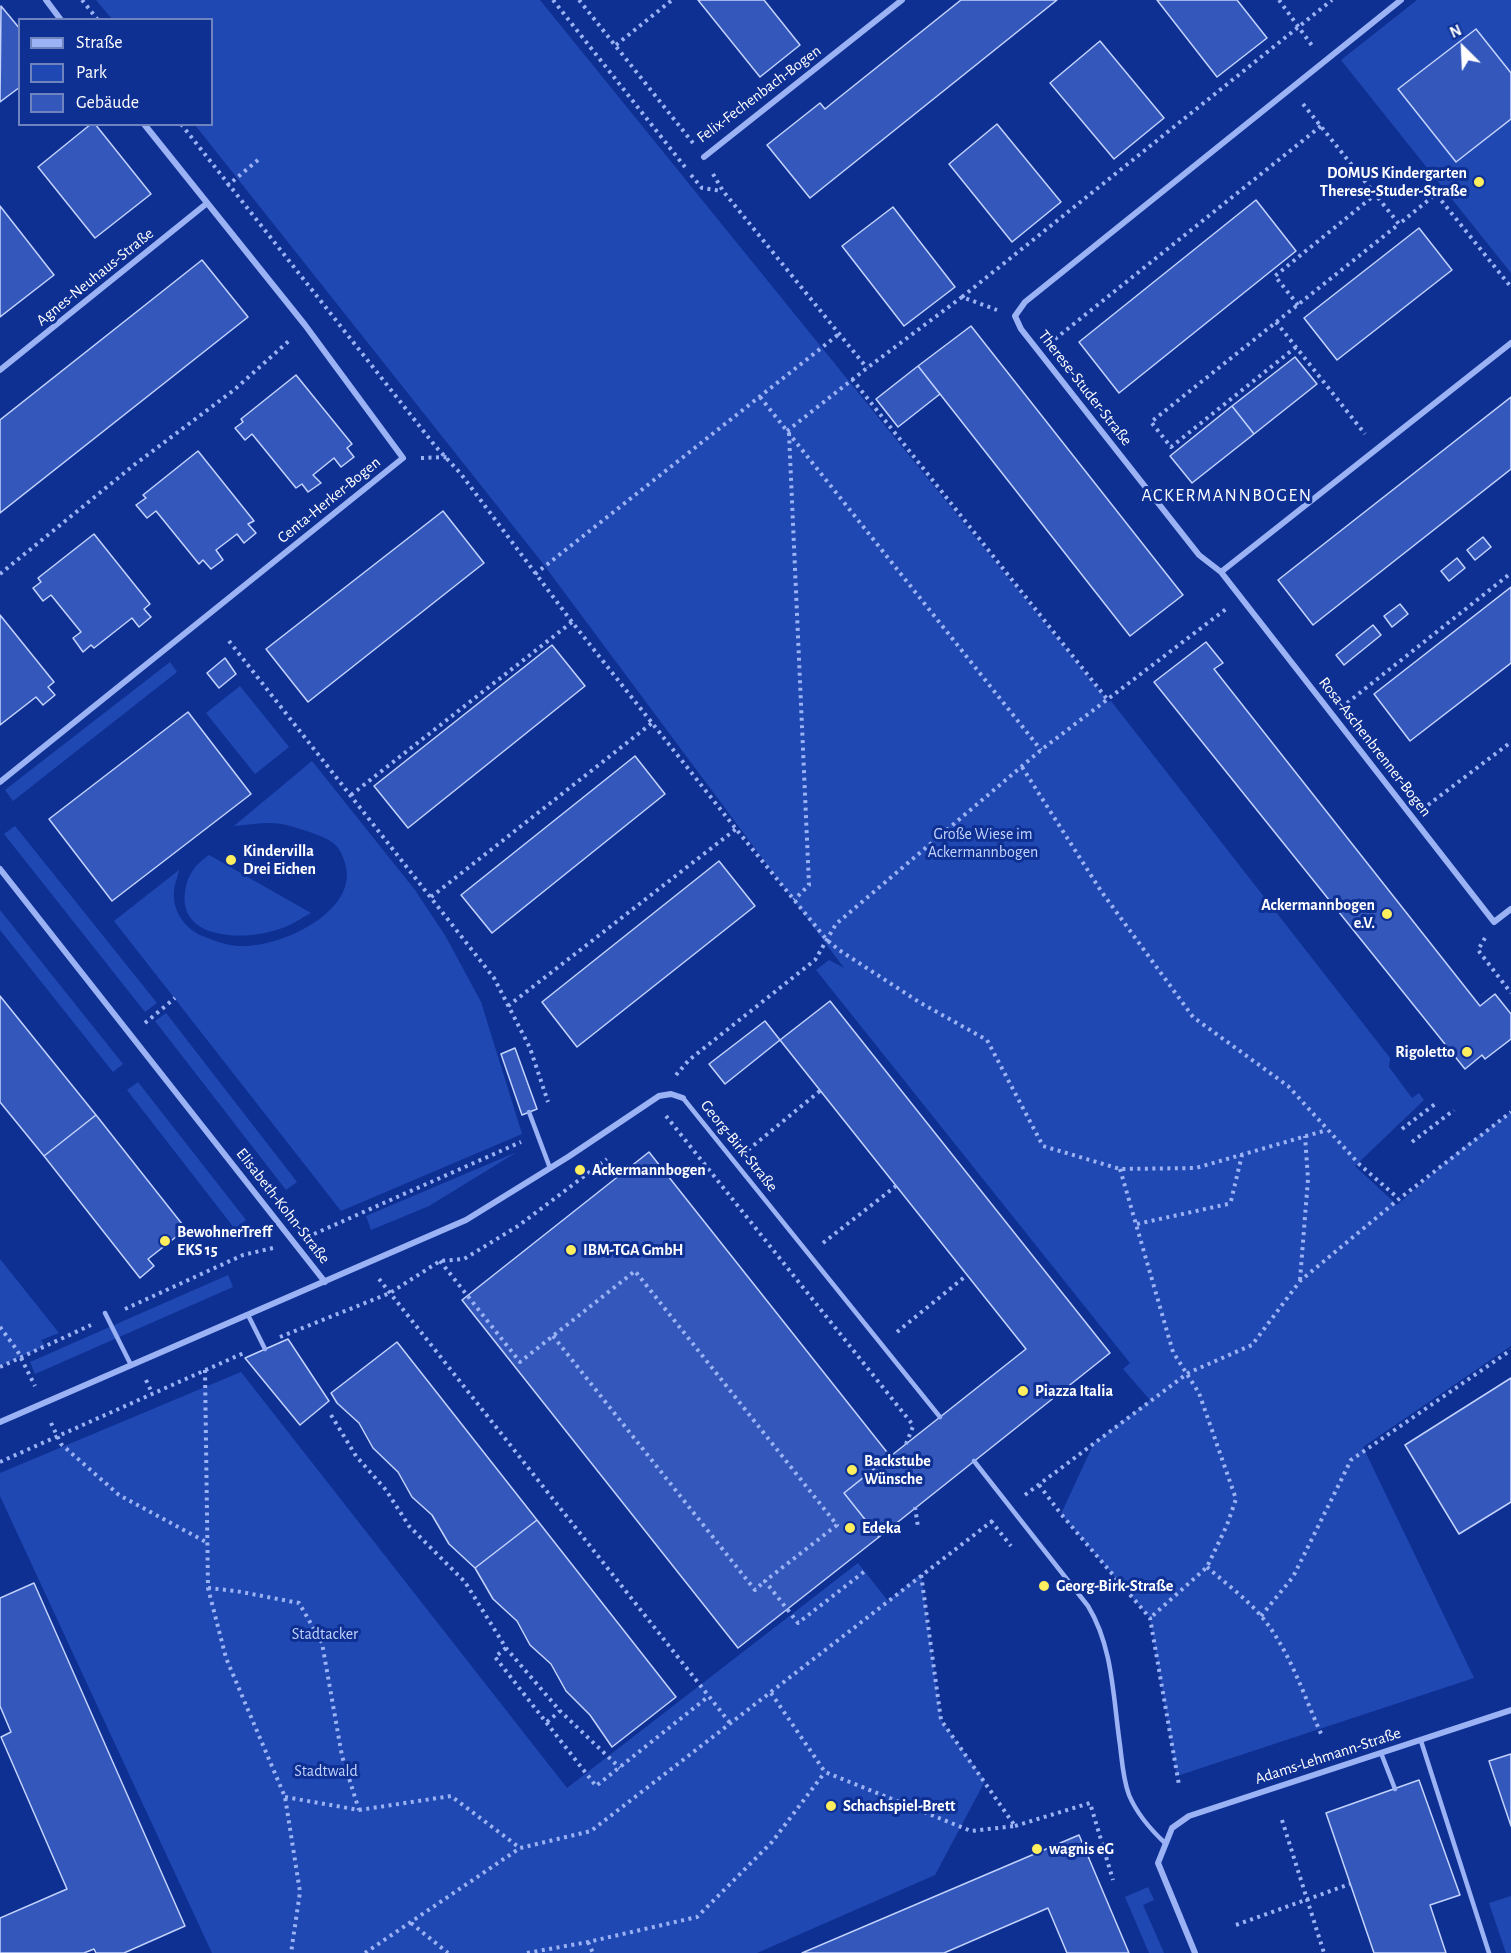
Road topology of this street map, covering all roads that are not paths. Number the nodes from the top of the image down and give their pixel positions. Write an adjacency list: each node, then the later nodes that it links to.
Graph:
1 (46, 0): 4 (street)
2 (902, 0): 6 (street, Felix-Fechenbach-Bogen)
3 (1401, 0): 10 (street, Therese-Studer-Straße)
4 (60, 18)
5 (146, 126): 7 (street, Centa-Herker-Bogen)
6 (704, 157)
7 (206, 204): 9 (street, Agnes-Neuhaus-Straße); 11 (street, Centa-Herker-Bogen)
8 (1511, 343): 10 (street)
9 (0, 370)
10 (1221, 572): 13 (street, Rosa-Aschenbrenner-Bogen)
11 (0, 782)
12 (0, 869): 17 (street, Elisabeth-Kohn-Straße)
13 (1511, 909)
14 (683, 1098): 16 (street, Georg-Birk-Straße); 22 (lane, Georg-Birk-Straße)
15 (529, 1112): 16 (lane)
16 (550, 1168): 17 (street)
17 (325, 1282): 19 (street, Elisabeth-Kohn-Straße)
18 (105, 1313): 21 (lane)
19 (248, 1315): 20 (lane); 21 (street, Elisabeth-Kohn-Straße)
20 (265, 1349)
21 (131, 1365): 23 (street, Elisabeth-Kohn-Straße)
22 (940, 1417)
23 (0, 1422)
24 (974, 1461): 29 (lane)
25 (1511, 1710): 26 (street, Adams-Lehmann-Straße)
26 (1420, 1741): 27 (street, Adams-Lehmann-Straße); 31 (lane)
27 (1381, 1753): 28 (lane); 29 (street, Adams-Lehmann-Straße)
28 (1395, 1789)
29 (1165, 1843): 30 (street)
30 (1195, 1953)
31 (1489, 1953)

